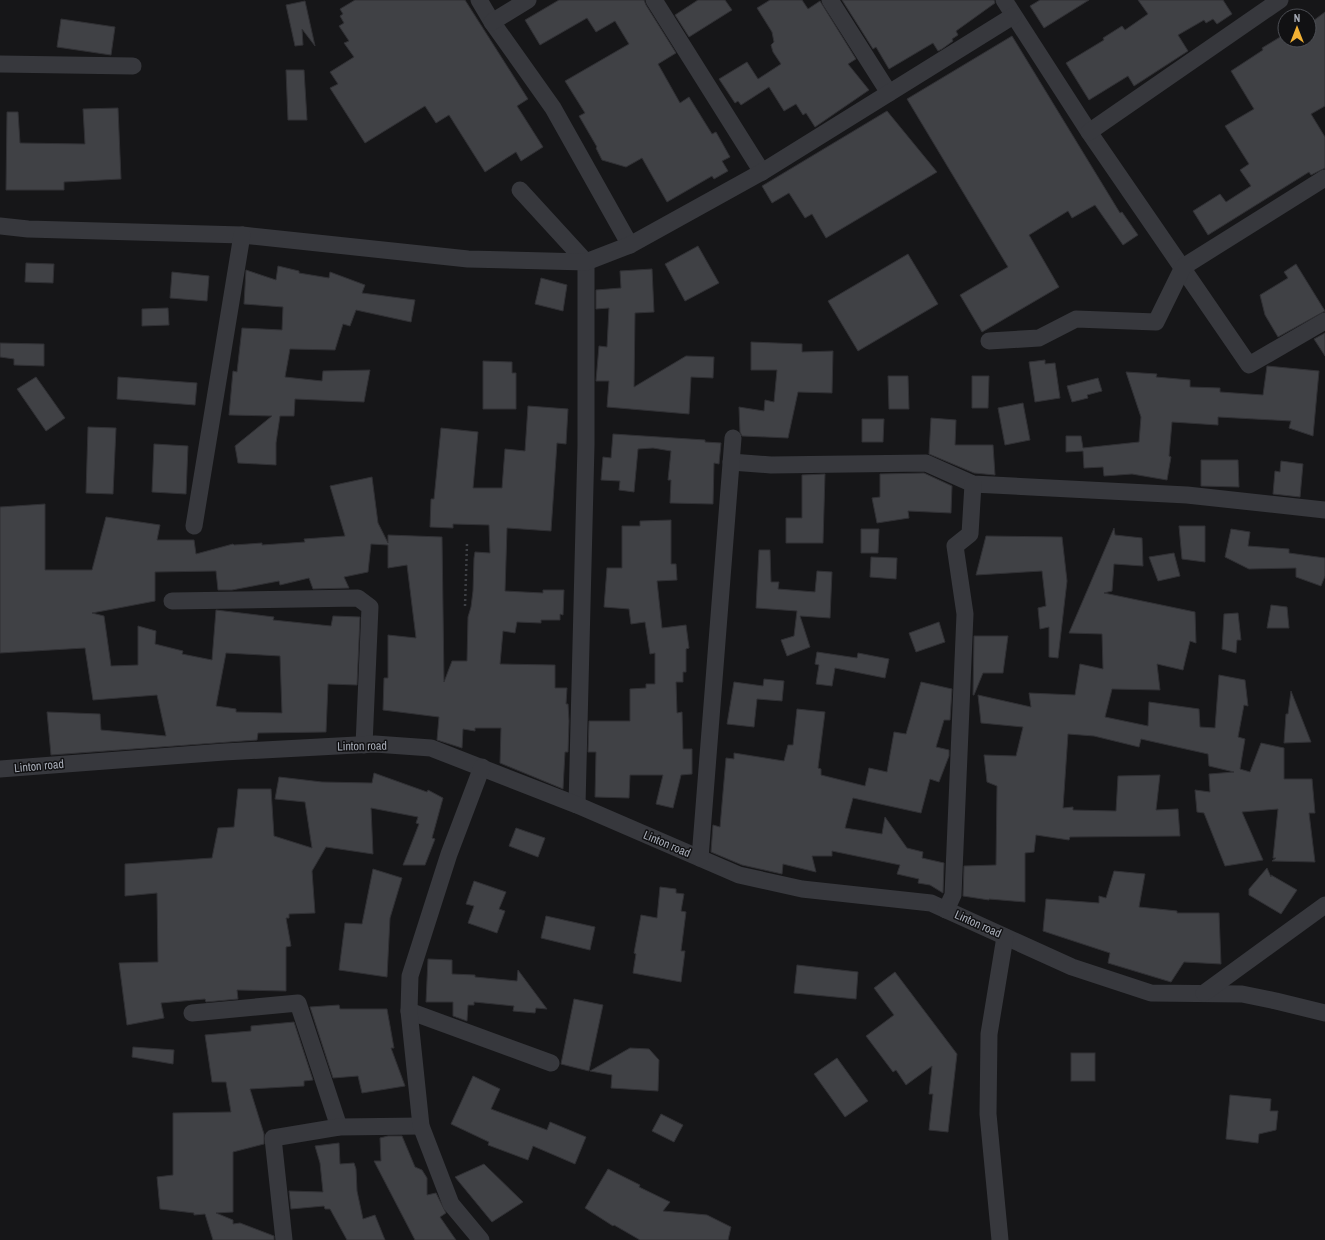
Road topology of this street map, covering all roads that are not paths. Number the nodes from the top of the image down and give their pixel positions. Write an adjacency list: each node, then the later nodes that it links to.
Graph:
1 (479, 0): 8 (street)
2 (528, 0): 8 (street)
3 (654, 0): 13 (street)
4 (830, 0): 11 (street)
5 (1004, 0): 7 (street)
6 (1280, 0): 12 (street)
7 (1014, 16): 11 (street); 12 (street)
8 (492, 22): 18 (street)
9 (0, 64): 10 (street)
10 (133, 66)
11 (889, 93): 13 (street)
12 (1090, 132): 20 (street)
13 (762, 172): 18 (street)
14 (1325, 178): 20 (street)
15 (520, 190): 19 (street)
16 (0, 226): 17 (street)
17 (242, 235): 19 (street); 27 (street)
18 (630, 245): 19 (street)
19 (586, 262): 32 (street)
20 (1183, 267): 21 (street); 22 (street)
21 (1325, 321)
22 (990, 341)
23 (733, 438): 24 (street)
24 (731, 462): 25 (street); 33 (street)
25 (973, 484): 26 (street); 35 (street)
26 (1325, 510)
27 (194, 526)
28 (172, 601): 29 (street)
29 (364, 745): 30 (street, Linton road); 31 (street, Linton road)
30 (482, 767): 32 (street, Linton road); 38 (street)
31 (0, 769)
32 (577, 805): 33 (street, Linton road)
33 (700, 858): 35 (street, Linton road)
34 (1325, 905): 37 (street)
35 (946, 910): 36 (street, Linton road)
36 (1005, 937): 37 (street, Linton road); 46 (street)
37 (1204, 993): 40 (street, Linton road)
38 (409, 1011): 41 (street); 42 (street)
39 (192, 1013): 43 (street)
40 (1325, 1013)
41 (551, 1064)
42 (421, 1126): 43 (street); 45 (street)
43 (339, 1127): 44 (street)
44 (284, 1240)
45 (480, 1240)
46 (1000, 1240)

